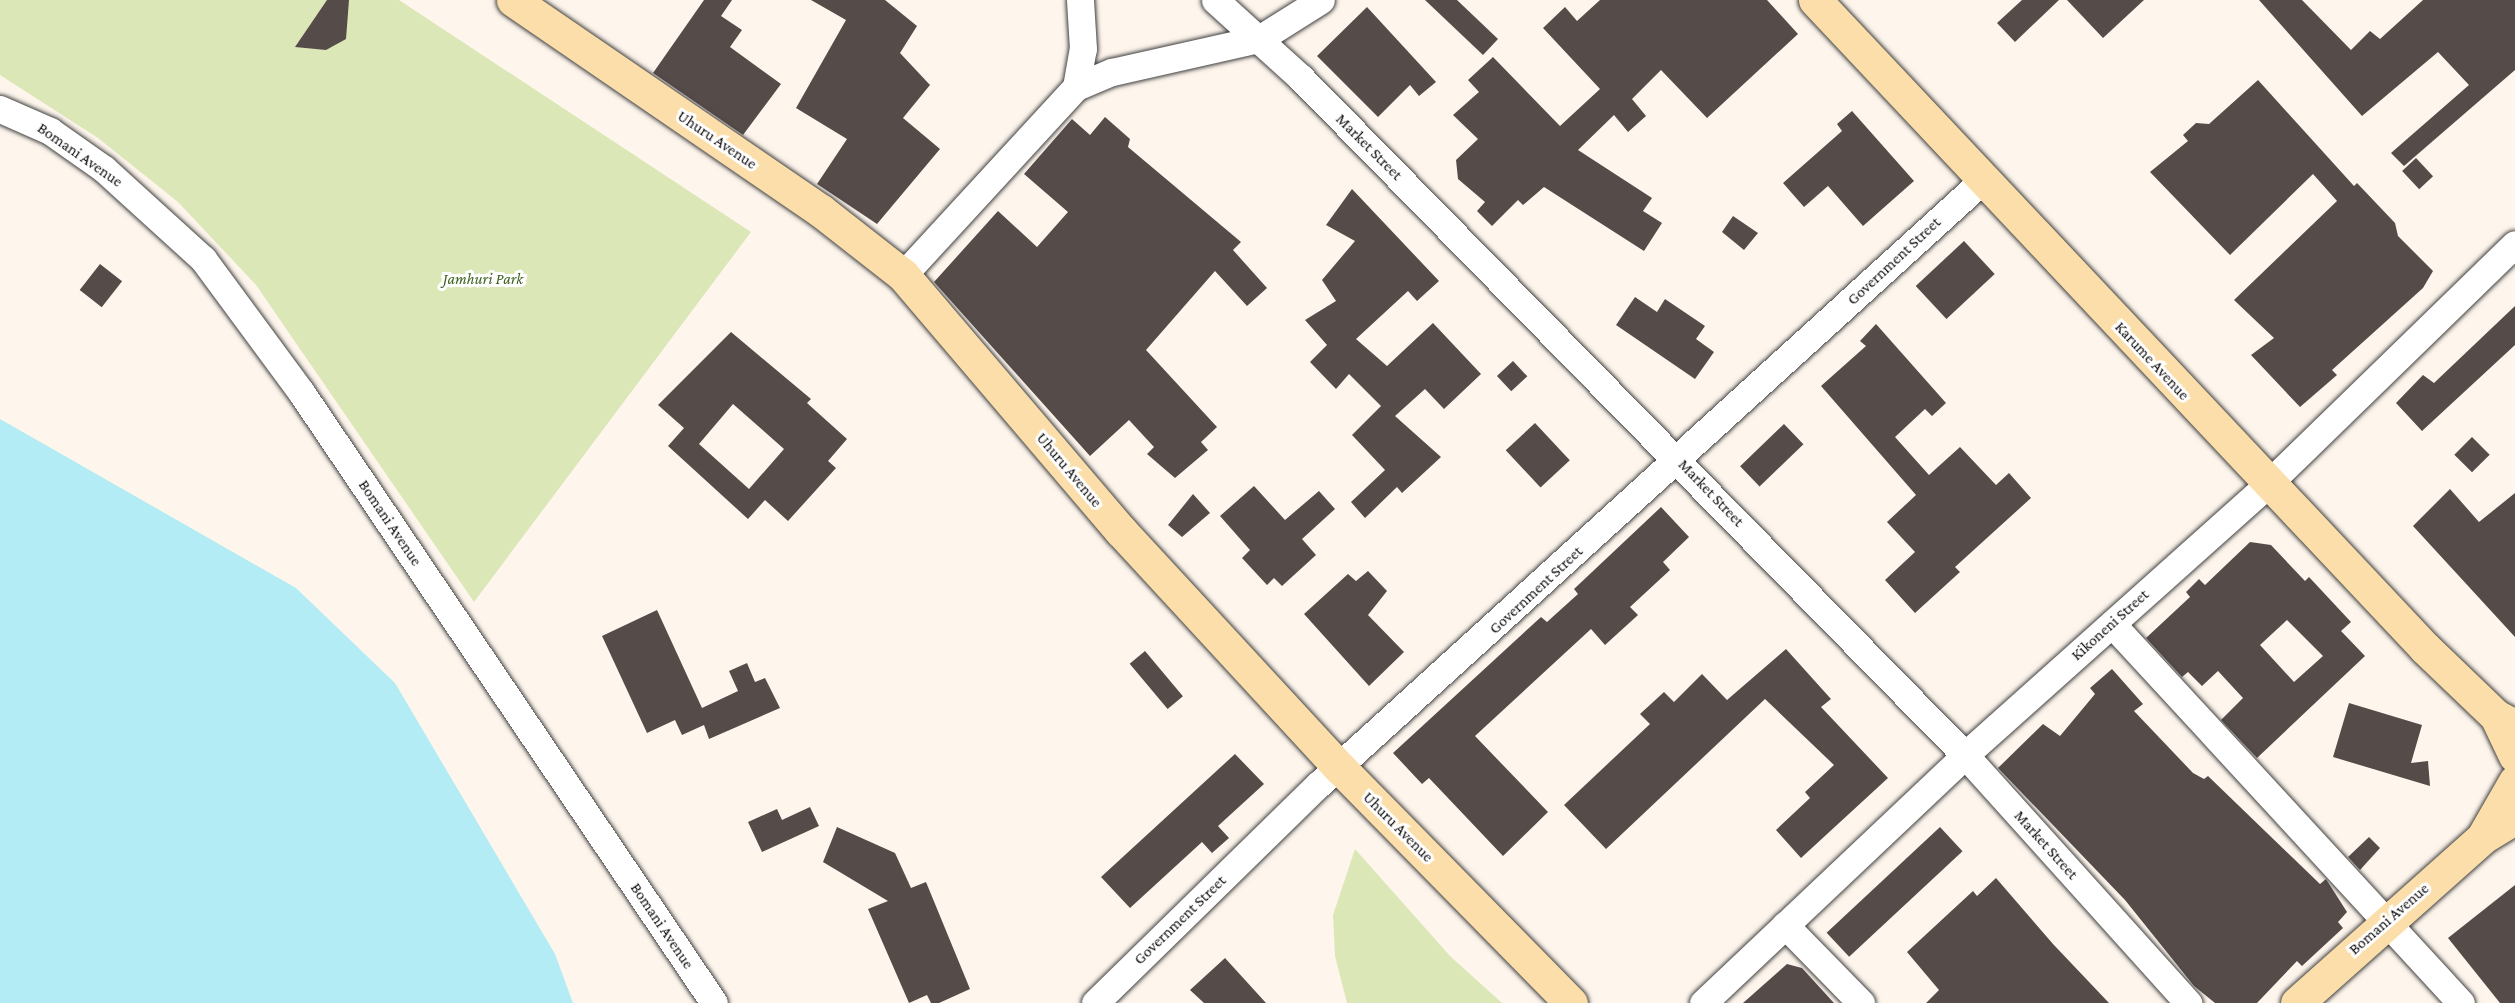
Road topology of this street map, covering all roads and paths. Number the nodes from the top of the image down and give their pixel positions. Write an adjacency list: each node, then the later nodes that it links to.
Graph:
1 (513, 0): 11 (street, Uhuru Avenue)
2 (1080, 0): 7 (street)
3 (1215, 0): 6 (street, Market Street)
4 (1321, 0): 6 (street)
5 (1822, 3): 9 (street, Karume Avenue)
6 (1259, 39): 7 (street); 12 (street, Market Street)
7 (1077, 87): 11 (street)
8 (0, 109): 24 (street, Bomani Avenue)
9 (1982, 181): 12 (street, Government Street); 13 (street, Karume Avenue)
10 (2515, 244): 13 (street, Kikoneni Street)
11 (903, 275): 18 (street, Uhuru Avenue)
12 (1678, 459): 16 (street, Market Street); 18 (street, Government Street)
13 (2268, 484): 14 (street, Kikoneni Street); 15 (street, Karume Avenue)
14 (2112, 624): 16 (street, Kikoneni Street); 22 (street)
15 (2505, 721): 17 (street, Karume Avenue)
16 (1965, 755): 23 (street, Kikoneni Street); 29 (street, Market Street)
17 (2515, 756)
18 (1341, 769): 25 (street, Government Street); 26 (street, Uhuru Avenue)
19 (2515, 781): 21 (street)
20 (2515, 818): 21 (street)
21 (2483, 837): 22 (street, Bomani Avenue)
22 (2383, 922): 30 (street, Bomani Avenue); 31 (street)
23 (1785, 925): 27 (street, Kikoneni Street); 28 (street)
24 (714, 1003)
25 (1095, 1003)
26 (1571, 1003)
27 (1703, 1003)
28 (1861, 1003)
29 (2188, 1003)
30 (2297, 1003)
31 (2461, 1003)

